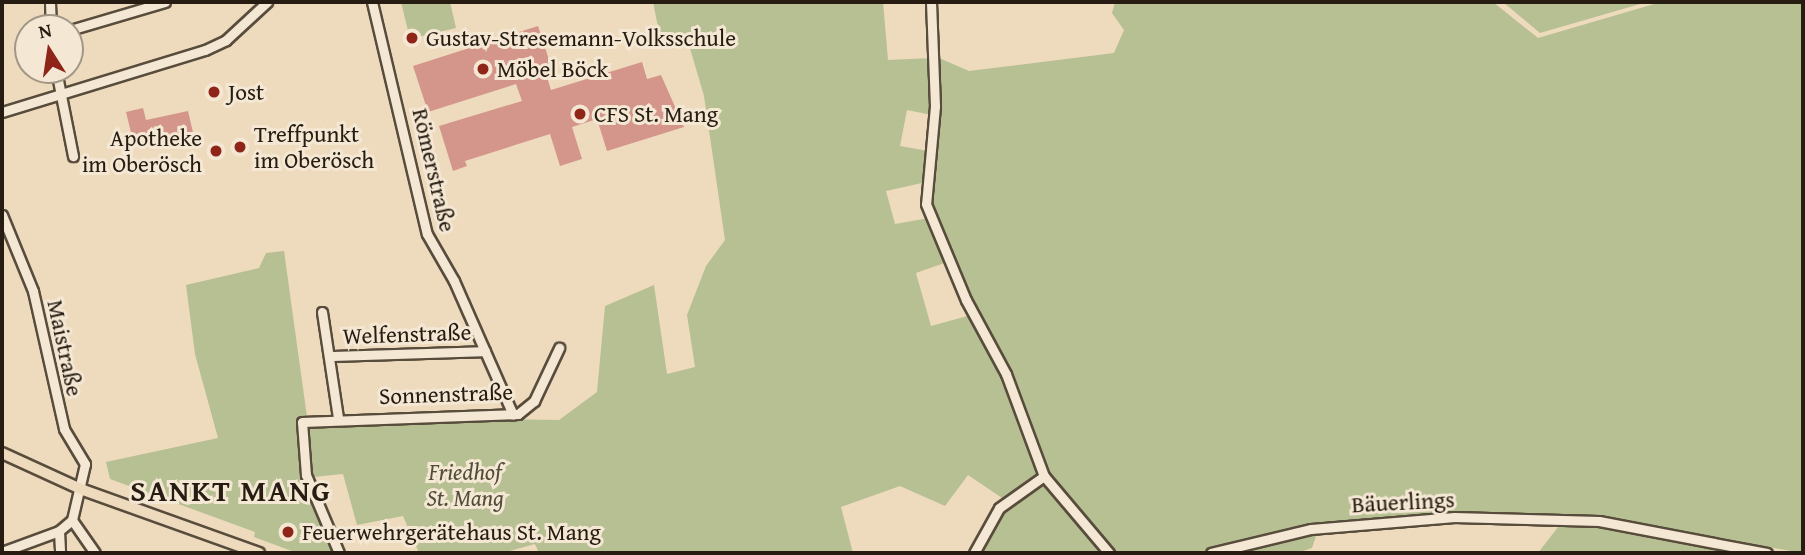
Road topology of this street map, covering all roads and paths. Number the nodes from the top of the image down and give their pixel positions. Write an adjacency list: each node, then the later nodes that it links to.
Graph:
1 (165, 2): 5 (street)
2 (267, 2): 7 (street)
3 (372, 2): 13 (street, Römerstraße)
4 (931, 2): 18 (street)
5 (84, 26)
6 (57, 84): 7 (street)
7 (58, 98): 8 (street); 9 (street)
8 (2, 112)
9 (73, 156)
10 (2, 215): 19 (street, Maistraße)
11 (322, 312): 14 (street)
12 (559, 348): 15 (street, Sonnenstraße)
13 (485, 351): 14 (street, Welfenstraße); 15 (street, Römerstraße)
14 (329, 356): 16 (street)
15 (513, 415): 16 (street, Sonnenstraße)
16 (338, 418): 26 (street, Sonnenstraße)
17 (2, 453): 19 (main road)
18 (1044, 477): 27 (street); 28 (street)
19 (83, 490): 20 (street); 25 (main road)
20 (72, 520): 21 (street); 24 (street)
21 (59, 531): 22 (street); 23 (street)
22 (2, 552)
23 (60, 553)
24 (95, 553)
25 (259, 553)
26 (339, 553)
27 (974, 553)
28 (1110, 553)
29 (1211, 553): 30 (street, Bäuerlings)
30 (1767, 553)

